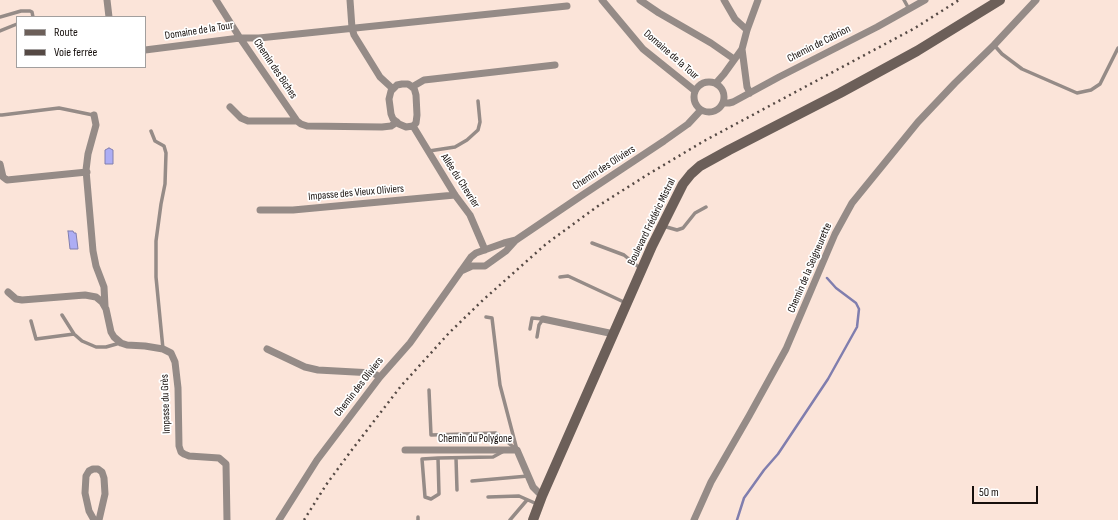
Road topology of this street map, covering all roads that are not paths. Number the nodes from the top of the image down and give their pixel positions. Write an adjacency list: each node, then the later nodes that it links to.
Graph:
1 (107, 0): 15 (street)
2 (216, 0): 21 (street, Domaine de la Tour)
3 (350, 0): 18 (street)
4 (602, 0): 31 (street, Domaine de la Tour)
5 (640, 0): 26 (street)
6 (724, 0): 19 (street)
7 (758, 0): 19 (street)
8 (904, 0): 13 (lane)
9 (925, 0): 13 (street, Chemin de Cabrion)
10 (1000, 0): 49 (main road, Boulevard Frédéric Mistral)
11 (1036, 0): 22 (street, Chemin de la Seigneurette)
12 (567, 6): 18 (street, Chemin des Biches)
13 (910, 10): 32 (street, Chemin de Cabrion)
14 (33, 16): 16 (lane)
15 (109, 16)
16 (0, 17)
17 (16, 24): 20 (lane)
18 (352, 28): 21 (street, Chemin des Biches); 30 (street)
19 (747, 30): 23 (street)
20 (0, 31)
21 (240, 38): 25 (street, Domaine de la Tour); 39 (street, Chemin des Biches)
22 (994, 45): 24 (lane); 89 (street, Chemin de la Seigneurette)
23 (742, 48): 26 (street); 32 (street)
24 (1118, 48)
25 (146, 50)
26 (734, 59): 28 (street)
27 (555, 65): 29 (street)
28 (716, 83): 31 (street); 34 (street)
29 (412, 87): 30 (street); 41 (street)
30 (393, 89): 40 (street)
31 (694, 90): 36 (street)
32 (750, 93): 34 (street, Chemin de Cabrion)
33 (478, 101): 43 (lane)
34 (723, 103): 36 (street)
35 (230, 107): 39 (street)
36 (701, 110): 50 (street, Chemin des Oliviers)
37 (0, 115): 38 (lane)
38 (94, 115): 45 (street)
39 (297, 121): 40 (street)
40 (397, 122): 41 (street)
41 (413, 126): 43 (street, Allée du Chevrier)
42 (151, 131): 68 (lane)
43 (428, 151): 46 (street, Allée du Chevrier)
44 (0, 164): 45 (street)
45 (87, 172): 58 (street)
46 (455, 194): 48 (street, Impasse des Vieux Oliviers); 52 (street, Allée du Chevrier)
47 (706, 207): 49 (lane)
48 (260, 210)
49 (662, 225): 53 (main road, Boulevard Frédéric Mistral)
50 (516, 240): 52 (street, Chemin des Oliviers); 54 (street, Chemin des Oliviers)
51 (592, 243): 53 (lane)
52 (485, 250): 54 (street, Chemin des Oliviers)
53 (642, 270): 57 (main road, Boulevard Frédéric Mistral)
54 (460, 271): 70 (street, Chemin des Oliviers)
55 (560, 277): 57 (lane)
56 (8, 292): 58 (street)
57 (627, 303): 65 (main road, Boulevard Frédéric Mistral)
58 (106, 309): 67 (street)
59 (62, 315): 64 (lane)
60 (486, 317): 74 (lane)
61 (543, 318): 63 (lane); 65 (street); 66 (lane)
62 (31, 321): 64 (lane)
63 (530, 329)
64 (74, 334): 67 (lane)
65 (614, 334): 82 (main road, Boulevard Frédéric Mistral)
66 (537, 337)
67 (121, 343): 68 (street)
68 (163, 349): 85 (street, Impasse du Grès)
69 (267, 349): 70 (street)
70 (380, 377): 86 (street, Chemin des Oliviers)
71 (429, 390): 74 (lane)
72 (405, 450): 73 (street, Chemin du Polygone)
73 (506, 450): 74 (street, Chemin du Polygone); 76 (lane)
74 (518, 450): 77 (street, Chemin du Polygone)
75 (438, 458): 75 (lane); 76 (lane)
76 (456, 458): 79 (lane)
77 (528, 476): 78 (lane); 82 (street, Chemin du Polygone)
78 (472, 481)
79 (457, 490)
80 (488, 497): 81 (lane)
81 (527, 500): 82 (lane); 87 (lane)
82 (540, 500): 88 (main road, Boulevard Frédéric Mistral)
83 (94, 520): 84 (street)
84 (99, 520)
85 (227, 520)
86 (279, 520)
87 (510, 520)
88 (533, 520)
89 (694, 520)

